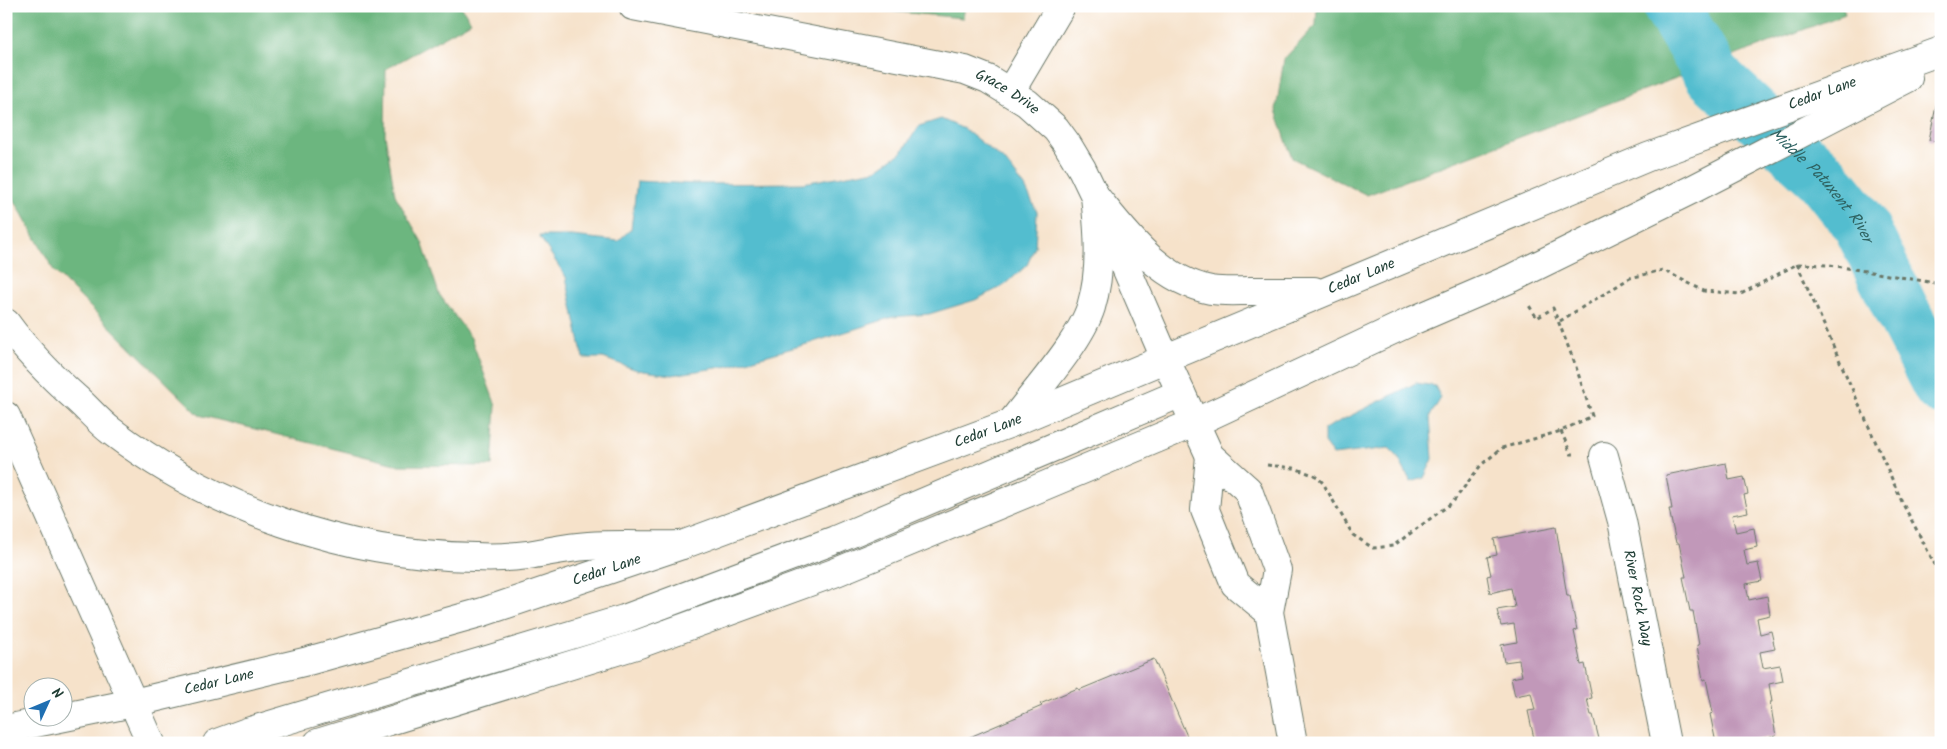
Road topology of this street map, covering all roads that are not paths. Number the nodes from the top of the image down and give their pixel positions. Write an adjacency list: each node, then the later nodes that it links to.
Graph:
1 (633, 6): 5 (main road, Grace Drive)
2 (1060, 6): 5 (main road)
3 (1941, 51): 7 (main road, Cedar Lane)
4 (1941, 62): 13 (main road, Cedar Lane)
5 (1010, 92): 6 (main road, Grace Drive)
6 (1095, 196): 7 (main road); 9 (main road, Grace Drive); 12 (main road)
7 (1329, 291): 9 (main road, Cedar Lane)
8 (6, 323): 16 (main road)
9 (1165, 358): 10 (main road, Grace Drive); 12 (main road, Cedar Lane)
10 (1181, 393): 13 (main road, Grace Drive); 21 (main road)
11 (6, 416): 18 (main road)
12 (1011, 423): 16 (main road, Cedar Lane)
13 (1194, 423): 14 (main road, Grace Drive); 22 (main road, Cedar Lane)
14 (1210, 456): 17 (main road); 17 (main road)
15 (1604, 456): 24 (main road, River Rock Way)
16 (682, 546): 18 (main road, Cedar Lane)
17 (1268, 612): 23 (main road)
18 (133, 703): 19 (main road, Cedar Lane); 20 (main road)
19 (6, 729)
20 (151, 743)
21 (217, 743)
22 (318, 743)
23 (1293, 743)
24 (1666, 743)

